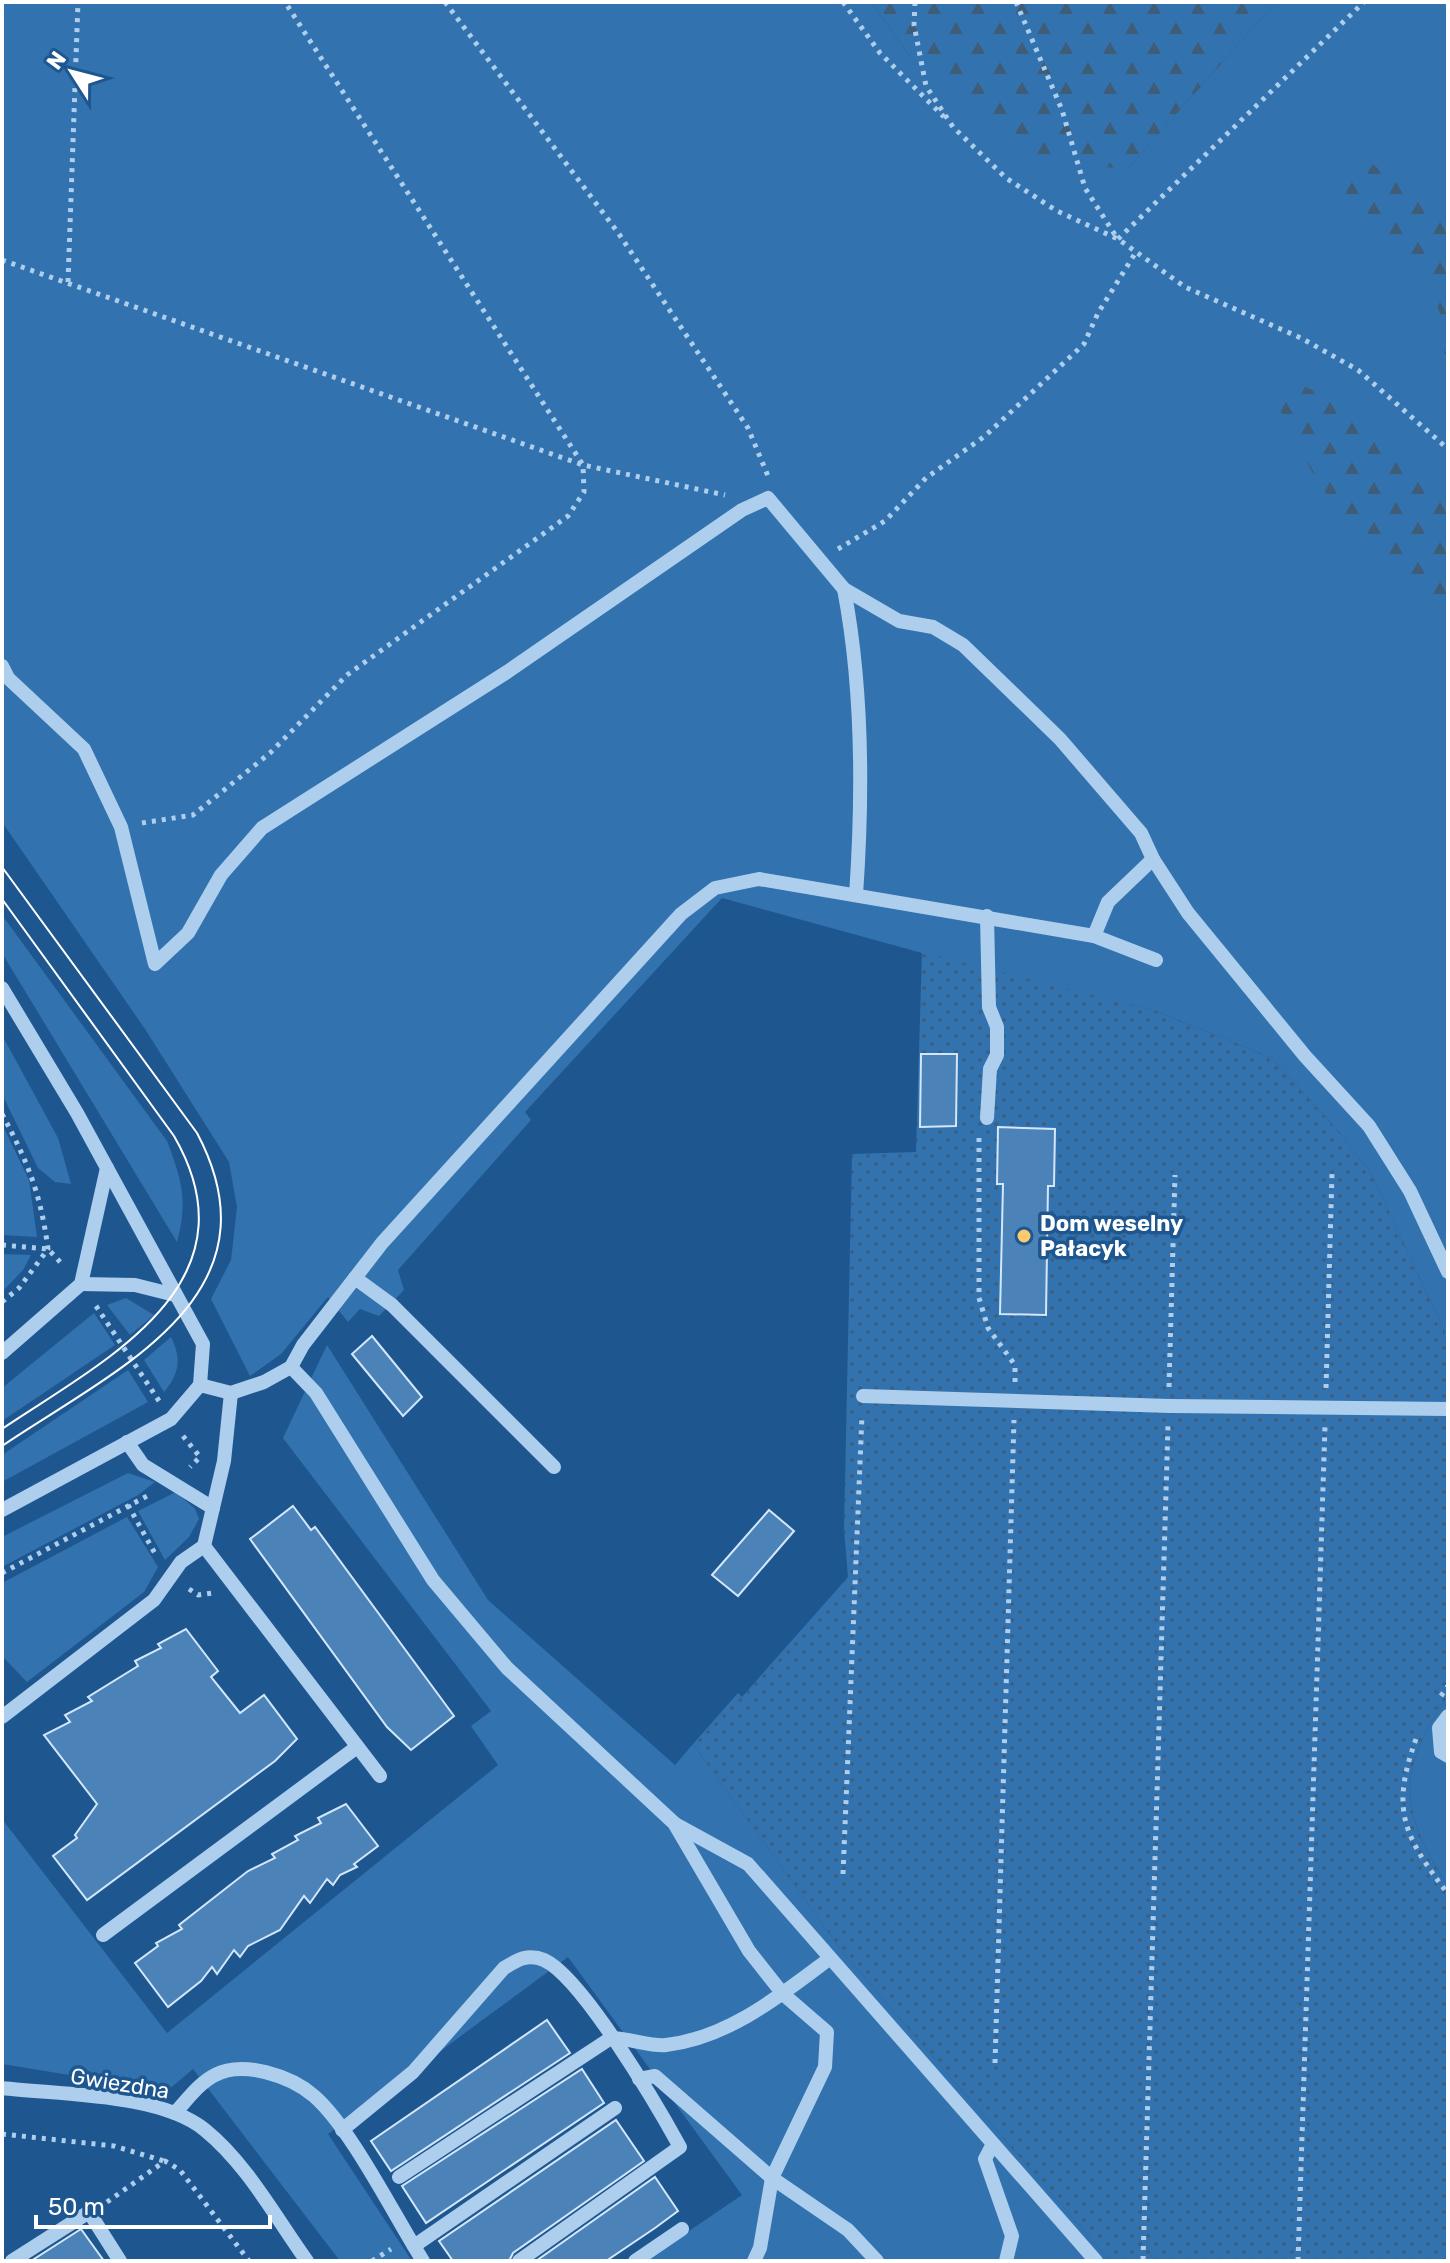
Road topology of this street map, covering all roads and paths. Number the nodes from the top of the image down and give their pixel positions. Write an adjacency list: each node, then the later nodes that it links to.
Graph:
1 (78, 2): 12 (path)
2 (285, 2): 14 (path)
3 (445, 2): 15 (path)
4 (843, 2): 8 (path)
5 (915, 2): 8 (path)
6 (1016, 2): 9 (path)
7 (1364, 2): 9 (path)
8 (953, 127): 9 (path)
9 (1118, 239): 10 (path)
10 (1136, 252): 13 (path); 17 (path)
11 (2, 260): 12 (path)
12 (68, 282): 14 (path)
13 (1448, 449)
14 (583, 465): 16 (path); 20 (path)
15 (768, 498): 16 (street); 17 (street)
16 (742, 510): 20 (street)
17 (821, 559): 18 (street)
18 (844, 589): 21 (street); 22 (street)
19 (2, 666): 20 (street)
20 (121, 827)
21 (1153, 859): 24 (street); 34 (street)
22 (856, 895): 23 (street); 35 (street)
23 (987, 916): 24 (street); 28 (street)
24 (1094, 936): 25 (street)
25 (1156, 960)
26 (2, 988): 29 (street)
27 (2, 1114): 33 (path)
28 (987, 1118): 44 (path)
29 (107, 1168): 36 (street); 37 (street)
30 (1332, 1173): 46 (path)
31 (1175, 1175): 45 (path)
32 (2, 1245): 33 (path)
33 (48, 1249): 36 (path); 38 (path)
34 (1448, 1272)
35 (355, 1278): 40 (street); 50 (street)
36 (81, 1284): 37 (street); 39 (street); 48 (path)
37 (175, 1295): 41 (street)
38 (2, 1302)
39 (2, 1353)
40 (291, 1367): 42 (street); 64 (street)
41 (200, 1385): 42 (street); 48 (street)
42 (231, 1393): 52 (street)
43 (863, 1396): 44 (street); 65 (path)
44 (1015, 1399): 45 (street); 71 (path)
45 (1169, 1406): 46 (street); 85 (path)
46 (1325, 1408): 47 (street); 97 (path)
47 (1448, 1409)
48 (171, 1419): 49 (street); 51 (path)
49 (127, 1442): 51 (street); 53 (street)
50 (554, 1467)
51 (175, 1482): 52 (street); 55 (path)
52 (213, 1508): 54 (street)
53 (2, 1510)
54 (204, 1546): 59 (street); 61 (street)
55 (2, 1573)
56 (1448, 1686): 57 (path)
57 (1439, 1699)
58 (1448, 1716): 62 (street)
59 (2, 1717)
60 (1421, 1725): 66 (path)
61 (357, 1747): 63 (street); 67 (street)
62 (1448, 1756)
63 (380, 1776)
64 (674, 1823): 68 (street); 69 (street)
65 (843, 1874)
66 (1448, 1894)
67 (103, 1935)
68 (829, 1959): 69 (street); 78 (street)
69 (783, 1994): 70 (street); 81 (street)
70 (611, 2038): 72 (street); 76 (street); 80 (street)
71 (995, 2063)
72 (639, 2079): 81 (street); 91 (street)
73 (2, 2088): 75 (street, Gwiezdna)
74 (615, 2108): 84 (street)
75 (175, 2113): 76 (street); 89 (street, Gwiezdna)
76 (342, 2130): 84 (street)
77 (2, 2134): 79 (path)
78 (993, 2144): 95 (street); 96 (street)
79 (165, 2161): 82 (path); 88 (path)
80 (399, 2177)
81 (772, 2178): 93 (street); 94 (street)
82 (110, 2200)
83 (682, 2229): 92 (street)
84 (414, 2246): 90 (street)
85 (1143, 2260)
86 (12, 2261): 87 (street)
87 (120, 2261)
88 (249, 2261)
89 (307, 2261)
90 (423, 2261)
91 (519, 2261)
92 (635, 2261)
93 (754, 2261)
94 (877, 2261)
95 (1006, 2261)
96 (1096, 2261)
97 (1298, 2261)

